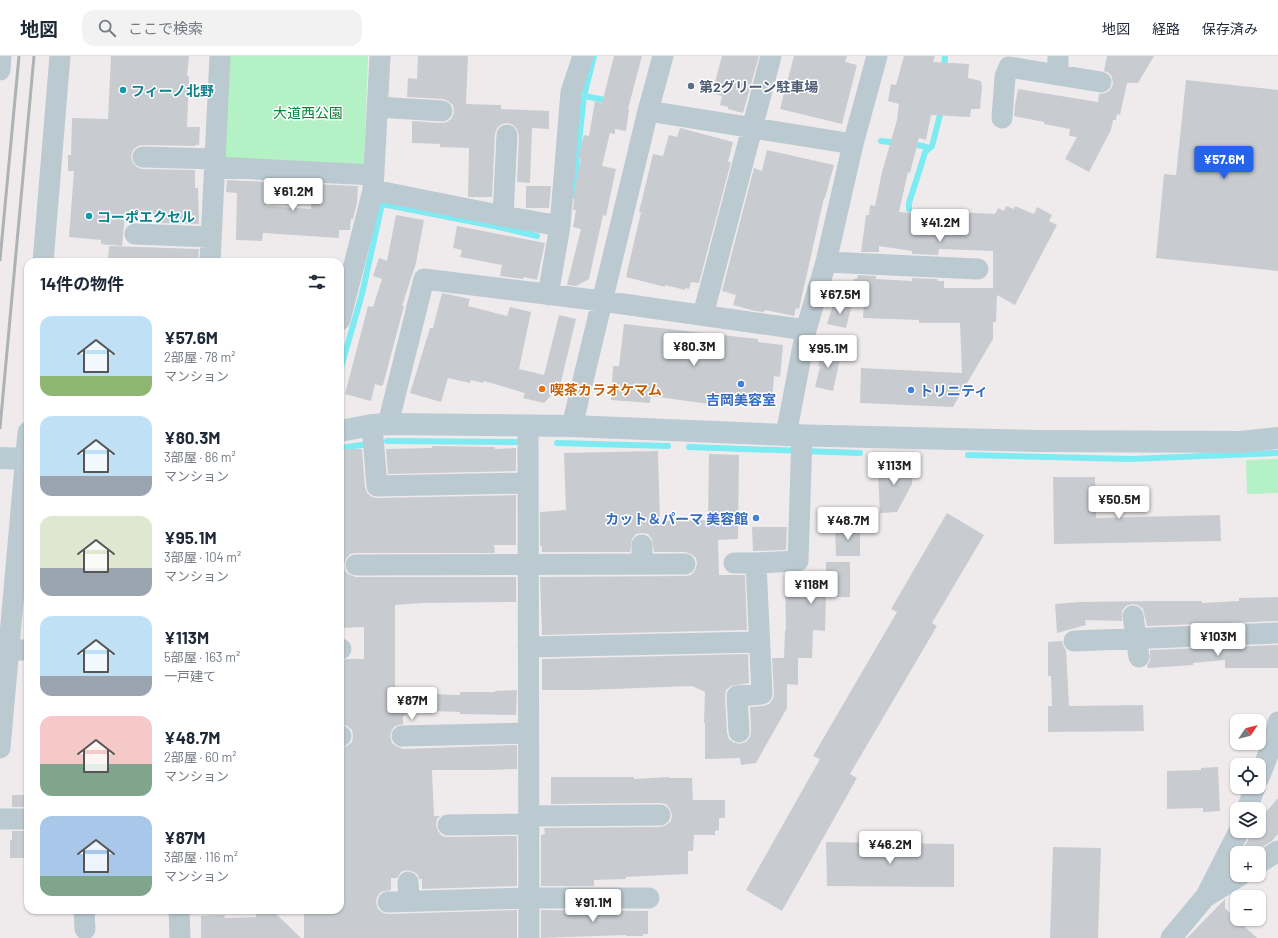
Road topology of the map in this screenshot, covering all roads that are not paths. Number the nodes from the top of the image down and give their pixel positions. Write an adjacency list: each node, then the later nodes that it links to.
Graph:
1 (1, 56): 10 (street)
2 (60, 56): 26 (street)
3 (220, 56): 20 (street)
4 (380, 56): 12 (street)
5 (583, 56): 23 (street)
6 (663, 56): 14 (street)
7 (771, 56): 16 (street)
8 (877, 56): 18 (street)
9 (1058, 65): 11 (street); 15 (street)
10 (0, 70)
11 (1101, 82)
12 (377, 107): 13 (street); 21 (street)
13 (442, 111)
14 (648, 111): 16 (street); 31 (street)
15 (1002, 118)
16 (751, 127): 18 (street); 33 (street)
17 (507, 135): 22 (street)
18 (853, 144): 28 (street)
19 (143, 157): 20 (street)
20 (214, 163): 21 (street); 25 (street)
21 (374, 182): 22 (street); 32 (street)
22 (503, 216): 23 (street)
23 (560, 226): 30 (street)
24 (135, 234): 25 (street)
25 (211, 237): 27 (street)
26 (43, 258)
27 (210, 258)
28 (826, 262): 29 (street); 34 (street)
29 (978, 269)
30 (548, 295): 31 (street); 35 (street)
31 (602, 302): 33 (street); 37 (street)
32 (344, 304)
33 (703, 315): 34 (street)
34 (806, 330): 39 (street)
35 (380, 424): 36 (street); 38 (street); 43 (street)
36 (528, 426): 37 (street); 43 (street)
37 (572, 426): 39 (street)
38 (344, 430)
39 (794, 435): 40 (street); 46 (street)
40 (1278, 438)
41 (0, 458): 42 (street)
42 (24, 459)
43 (527, 483): 49 (street)
44 (24, 523): 56 (street)
45 (734, 563): 46 (street)
46 (756, 563): 53 (street)
47 (685, 564): 49 (street)
48 (356, 565): 49 (street)
49 (528, 565): 54 (street)
50 (1133, 616): 55 (street)
51 (1278, 634): 55 (street)
52 (1074, 641): 55 (street)
53 (759, 642): 54 (street); 58 (street)
54 (528, 647): 59 (street)
55 (1137, 648)
56 (18, 650): 61 (street)
57 (1278, 722): 62 (street)
58 (739, 732)
59 (528, 733): 60 (street); 66 (street)
60 (402, 736)
61 (0, 748)
62 (1266, 760)
63 (660, 815): 66 (street)
64 (0, 819): 65 (street)
65 (24, 819)
66 (529, 820): 67 (street); 73 (street)
67 (448, 825)
68 (1235, 838): 72 (street)
69 (1278, 851): 70 (street)
70 (1266, 859)
71 (1230, 882): 72 (street)
72 (1206, 896): 79 (street)
73 (529, 898): 74 (street); 75 (street); 78 (street)
74 (649, 898)
75 (388, 902)
76 (179, 914): 77 (street)
77 (180, 938)
78 (529, 938)
79 (1171, 938)

